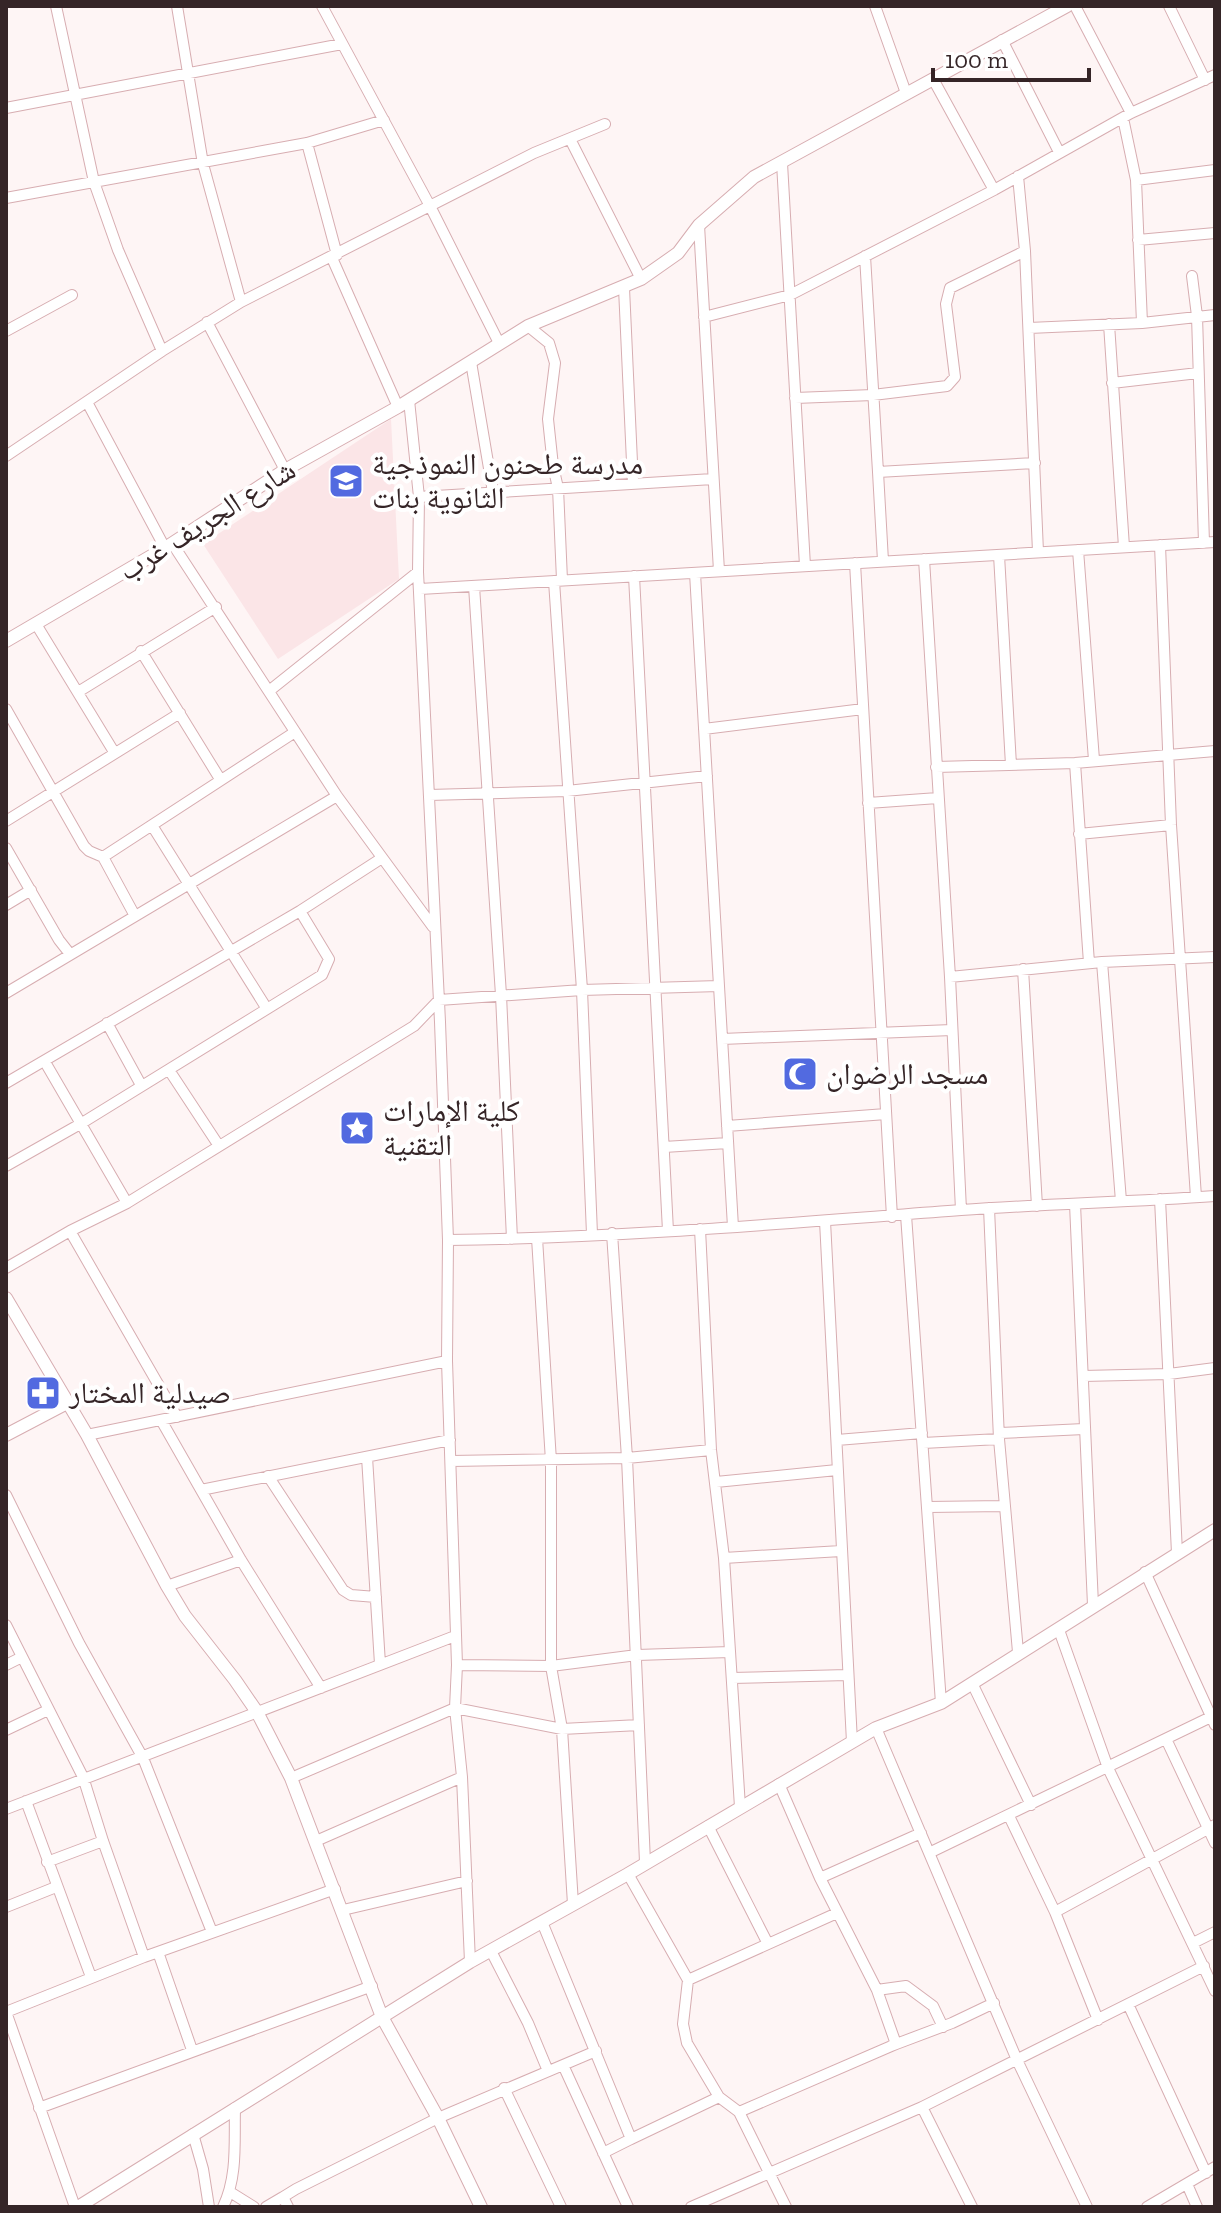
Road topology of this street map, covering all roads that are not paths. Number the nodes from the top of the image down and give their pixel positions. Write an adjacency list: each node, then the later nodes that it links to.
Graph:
1 (56, 6): 14 (street)
2 (177, 6): 10 (street)
3 (322, 6): 9 (street)
4 (875, 6): 13 (street)
5 (1067, 6): 8 (street, شارع الجريف غرب)
6 (1075, 6): 16 (street)
7 (1169, 6): 11 (street)
8 (1002, 40): 12 (street, شارع الجريف غرب); 21 (street)
9 (342, 44): 10 (street); 17 (street)
10 (188, 75): 14 (street); 23 (street)
11 (1210, 77): 16 (street)
12 (933, 79): 13 (street, شارع الجريف غرب); 28 (street)
13 (906, 93): 22 (street, شارع الجريف غرب)
14 (74, 95): 15 (street); 27 (street)
15 (6, 108)
16 (1127, 115): 21 (street); 26 (street)
17 (384, 120): 20 (street); 30 (street)
18 (605, 124): 19 (street)
19 (570, 139): 30 (street); 38 (street)
20 (307, 143): 23 (street); 35 (street)
21 (1059, 152): 25 (street)
22 (782, 163): 31 (street, شارع الجريف غرب); 41 (street)
23 (203, 164): 27 (street); 42 (street)
24 (1215, 170): 26 (street)
25 (1018, 176): 28 (street); 34 (street)
26 (1136, 180): 33 (street)
27 (94, 182): 29 (street); 53 (street)
28 (994, 190): 36 (street)
29 (6, 198)
30 (430, 206): 35 (street); 52 (street)
31 (699, 225): 38 (street, شارع الجريف غرب); 45 (street)
32 (1215, 233): 33 (street)
33 (1138, 240): 47 (street)
34 (1025, 251): 50 (street); 57 (street)
35 (334, 256): 42 (street); 60 (street)
36 (865, 256): 41 (street); 57 (street)
37 (1192, 276): 44 (street)
38 (641, 279): 39 (street, شارع الجريف غرب)
39 (624, 288): 49 (street, شارع الجريف غرب); 68 (street)
40 (72, 295): 51 (street)
41 (790, 295): 45 (street); 58 (street)
42 (241, 302): 46 (street)
43 (1215, 315): 44 (street)
44 (1197, 316): 47 (street); 55 (street)
45 (704, 317): 67 (street)
46 (207, 322): 53 (street); 65 (street)
47 (1142, 323): 48 (street)
48 (1109, 324): 50 (street); 56 (street)
49 (528, 326): 52 (street, شارع الجريف غرب); 69 (street)
50 (1029, 328): 64 (street)
51 (6, 331)
52 (499, 343): 54 (street, شارع الجريف غرب)
53 (162, 351): 59 (street)
54 (471, 362): 60 (street, شارع الجريف غرب); 70 (street)
55 (1198, 373): 56 (street); 63 (street)
56 (1112, 383): 75 (street)
57 (873, 395): 58 (street); 66 (street)
58 (795, 398): 82 (street)
59 (87, 402): 62 (street); 73 (street)
60 (403, 403): 65 (street, شارع الجريف غرب); 71 (street)
61 (1215, 451): 63 (street)
62 (7, 452)
63 (1203, 452): 72 (street)
64 (1035, 463): 66 (street); 77 (street)
65 (285, 470): 73 (street, شارع الجريف غرب)
66 (878, 472): 80 (street)
67 (713, 479): 68 (street); 83 (street)
68 (633, 484): 69 (street)
69 (558, 488): 70 (street); 87 (street)
70 (493, 492): 71 (street)
71 (419, 497): 84 (street)
72 (1209, 542): 74 (street)
73 (169, 545): 90 (street); 91 (street, شارع الجريف غرب)
74 (1160, 545): 75 (street); 103 (street)
75 (1124, 547): 76 (street)
76 (1078, 550): 77 (street); 104 (street)
77 (1038, 552): 78 (street)
78 (999, 555): 79 (street); 106 (street)
79 (924, 559): 80 (street); 107 (street)
80 (883, 561): 81 (street)
81 (855, 563): 82 (street); 97 (street)
82 (805, 566): 83 (street)
83 (719, 571): 85 (street)
84 (418, 572): 89 (street); 94 (street)
85 (695, 573): 86 (street); 99 (street)
86 (634, 576): 87 (street); 110 (street)
87 (558, 581): 88 (street); 111 (street)
88 (474, 586): 89 (street); 114 (street)
89 (420, 589): 113 (street)
90 (216, 607): 93 (street); 94 (street)
91 (36, 624): 92 (street, شارع الجريف غرب); 95 (street)
92 (6, 641)
93 (141, 651): 95 (street); 98 (street)
94 (269, 691): 100 (street)
95 (78, 692): 102 (street)
96 (6, 709): 112 (street)
97 (863, 709): 99 (street); 117 (street)
98 (180, 713): 102 (street); 109 (street)
99 (704, 729): 108 (street)
100 (295, 732): 109 (street); 115 (street)
101 (1215, 751): 103 (street)
102 (114, 752): 112 (street)
103 (1167, 756): 104 (street); 119 (street)
104 (1094, 760): 105 (street)
105 (1075, 763): 106 (street); 121 (street)
106 (1011, 765): 107 (street)
107 (936, 767): 116 (street)
108 (707, 776): 110 (street); 139 (street)
109 (220, 779): 120 (street)
110 (646, 783): 111 (street); 141 (street)
111 (567, 791): 114 (street); 140 (street)
112 (55, 792): 118 (street); 123 (street)
113 (429, 795): 114 (street); 130 (street)
114 (487, 795): 143 (street)
115 (337, 796): 124 (street); 125 (street)
116 (938, 798): 117 (street); 138 (street)
117 (868, 803): 148 (street)
118 (6, 821)
119 (1171, 825): 121 (street); 134 (street)
120 (153, 827): 123 (street); 125 (street)
121 (1079, 834): 136 (street)
122 (6, 848): 126 (street)
123 (103, 857): 129 (street)
124 (382, 858): 128 (street); 130 (street)
125 (190, 885): 129 (street); 131 (street)
126 (31, 890): 127 (street); 132 (street)
127 (6, 905)
128 (300, 911): 131 (street); 145 (street)
129 (135, 916): 132 (street)
130 (434, 929): 144 (street)
131 (232, 951): 145 (street); 146 (street)
132 (70, 954): 142 (street)
133 (1215, 957): 134 (street)
134 (1181, 958): 135 (street); 162 (street)
135 (1102, 962): 136 (street); 164 (street)
136 (1089, 963): 137 (street)
137 (1023, 969): 138 (street); 167 (street)
138 (950, 977): 147 (street)
139 (719, 986): 141 (street); 149 (street)
140 (582, 990): 141 (street); 143 (street); 178 (street)
141 (656, 990): 159 (street)
142 (6, 993)
143 (501, 995): 144 (street); 180 (street)
144 (439, 1000): 158 (street); 181 (street)
145 (267, 1009): 151 (street)
146 (107, 1023): 150 (street); 153 (street)
147 (952, 1030): 148 (street); 169 (street)
148 (881, 1035): 149 (street); 154 (street)
149 (722, 1039): 156 (street)
150 (45, 1062): 152 (street); 155 (street)
151 (169, 1070): 153 (street); 158 (street)
152 (6, 1083)
153 (141, 1085): 155 (street)
154 (886, 1114): 156 (street); 171 (street)
155 (82, 1123): 160 (street); 165 (street)
156 (727, 1126): 157 (street)
157 (728, 1143): 159 (street); 173 (street)
158 (219, 1146): 165 (street)
159 (664, 1147): 176 (street)
160 (6, 1166)
161 (1215, 1196): 162 (street)
162 (1196, 1197): 163 (street)
163 (1160, 1199): 164 (street); 186 (street)
164 (1121, 1201): 166 (street)
165 (127, 1203): 175 (street)
166 (1075, 1204): 167 (street); 187 (street)
167 (1037, 1206): 168 (street)
168 (989, 1208): 169 (street); 194 (street)
169 (961, 1210): 170 (street)
170 (906, 1215): 171 (street); 195 (street)
171 (892, 1217): 172 (street)
172 (825, 1221): 173 (street); 197 (street)
173 (733, 1227): 174 (street)
174 (700, 1229): 176 (street); 198 (street)
175 (70, 1231): 182 (street); 189 (street)
176 (668, 1231): 177 (street)
177 (612, 1233): 178 (street); 200 (street)
178 (592, 1234): 179 (street)
179 (537, 1238): 180 (street); 202 (street)
180 (512, 1239): 181 (street)
181 (448, 1240): 184 (street)
182 (6, 1268)
183 (6, 1298): 188 (street)
184 (447, 1361): 189 (street); 196 (street)
185 (1215, 1368): 186 (street)
186 (1169, 1374): 187 (street); 212 (street)
187 (1083, 1376): 191 (street)
188 (67, 1403): 192 (street); 193 (street)
189 (177, 1417): 190 (street)
190 (161, 1420): 193 (street); 206 (street)
191 (1084, 1429): 194 (street); 218 (street)
192 (6, 1435)
193 (87, 1435): 216 (street)
194 (999, 1436): 195 (street); 208 (street)
195 (922, 1438): 197 (street); 209 (street)
196 (450, 1440): 199 (street); 201 (street)
197 (837, 1440): 203 (street)
198 (711, 1450): 200 (street); 205 (street)
199 (367, 1457): 204 (street); 217 (street)
200 (627, 1458): 202 (street); 224 (street)
201 (451, 1461): 202 (street); 221 (street)
202 (551, 1461): 229 (street)
203 (837, 1470): 205 (street); 211 (street)
204 (268, 1476): 206 (street); 217 (street)
205 (716, 1482): 213 (street)
206 (201, 1490): 214 (street)
207 (6, 1495): 245 (street)
208 (1004, 1506): 209 (street); 223 (street)
209 (928, 1507): 234 (street)
210 (1213, 1535): 212 (street)
211 (841, 1551): 213 (street); 230 (street)
212 (1177, 1553): 215 (street)
213 (724, 1558): 222 (street)
214 (241, 1560): 216 (street); 233 (street)
215 (1145, 1572): 218 (street); 238 (street)
216 (167, 1586): 237 (street)
217 (376, 1597): 226 (street)
218 (1093, 1605): 220 (street)
219 (6, 1625): 225 (street)
220 (1059, 1630): 223 (street); 246 (street)
221 (455, 1636): 226 (street); 228 (street)
222 (730, 1652): 224 (street); 231 (street)
223 (1018, 1652): 232 (street)
224 (637, 1655): 229 (street); 239 (street)
225 (22, 1657): 227 (street); 236 (street)
226 (380, 1664): 233 (street)
227 (6, 1665)
228 (457, 1665): 229 (street); 235 (street)
229 (551, 1666): 241 (street)
230 (847, 1675): 231 (street); 244 (street)
231 (732, 1678): 253 (street)
232 (972, 1683): 234 (street); 252 (street)
233 (321, 1688): 237 (street)
234 (941, 1703): 240 (street)
235 (455, 1708): 241 (street); 248 (street); 249 (street)
236 (48, 1710): 242 (street); 247 (street)
237 (257, 1712): 245 (street); 249 (street)
238 (1214, 1719): 243 (street)
239 (639, 1725): 241 (street); 265 (street)
240 (876, 1728): 244 (street); 258 (street)
241 (562, 1729): 271 (street)
242 (6, 1730)
243 (1166, 1739): 246 (street); 257 (street)
244 (852, 1742): 250 (street)
245 (143, 1758): 247 (street); 277 (street)
246 (1108, 1768): 252 (street); 263 (street)
247 (83, 1777): 251 (street); 259 (street)
248 (462, 1777): 260 (street); 268 (street)
249 (291, 1778): 260 (street)
250 (779, 1784): 253 (street); 267 (street)
251 (26, 1801): 254 (street); 264 (street)
252 (1031, 1805): 255 (street)
253 (740, 1807): 256 (street)
254 (6, 1809)
255 (1009, 1816): 262 (street); 274 (street)
256 (708, 1826): 265 (street); 280 (street)
257 (1212, 1827): 261 (street); 263 (street)
258 (921, 1833): 262 (street); 267 (street)
259 (103, 1841): 264 (street); 283 (street)
260 (316, 1841): 270 (street)
261 (1215, 1843)
262 (929, 1853): 291 (street)
263 (1153, 1857): 274 (street); 279 (street)
264 (47, 1862): 269 (street)
265 (645, 1862): 266 (street)
266 (628, 1874): 271 (street); 287 (street)
267 (820, 1878): 275 (street)
268 (467, 1881): 273 (street); 284 (street)
269 (56, 1887): 272 (street); 286 (street)
270 (335, 1889): 273 (street); 277 (street)
271 (573, 1904): 276 (street)
272 (6, 1907)
273 (343, 1910): 288 (street)
274 (1055, 1912): 294 (street)
275 (837, 1913): 280 (street); 289 (street)
276 (542, 1922): 281 (street); 298 (street)
277 (212, 1932): 282 (street)
278 (1215, 1932): 279 (street)
279 (1193, 1943): 285 (street)
280 (768, 1944): 287 (street)
281 (491, 1951): 284 (street); 301 (street)
282 (158, 1952): 283 (street); 297 (street)
283 (144, 1957): 286 (street)
284 (470, 1962): 293 (street)
285 (1204, 1966): 290 (street); 292 (street)
286 (91, 1977): 305 (street)
287 (688, 1980): 303 (street)
288 (372, 1986): 293 (street); 297 (street)
289 (877, 1990): 295 (street); 296 (street)
290 (1215, 1991)
291 (994, 2003): 295 (street); 299 (street)
292 (1128, 2004): 294 (street); 312 (street)
293 (382, 2017): 306 (street); 308 (street)
294 (1098, 2020): 299 (street)
295 (943, 2027): 296 (street)
296 (896, 2044): 307 (street)
297 (192, 2050): 305 (street)
298 (596, 2051): 300 (street); 310 (street)
299 (1017, 2060): 304 (street); 328 (street)
300 (563, 2065): 301 (street); 311 (street)
301 (548, 2071): 302 (street)
302 (504, 2088): 308 (street); 323 (street)
303 (719, 2097): 307 (street); 310 (street)
304 (922, 2107): 313 (street); 327 (street)
305 (39, 2108): 317 (street)
306 (235, 2108): 309 (street); 315 (street)
307 (739, 2112): 313 (street)
308 (438, 2118): 316 (street); 322 (street)
309 (193, 2134): 317 (street); 318 (street)
310 (631, 2139): 311 (street)
311 (603, 2153): 324 (street)
312 (1210, 2170): 314 (street)
313 (770, 2172): 325 (street); 326 (street)
314 (1187, 2184): 329 (street); 330 (street)
315 (230, 2192): 319 (street); 320 (street)
316 (286, 2202): 321 (street)
317 (76, 2207)
318 (209, 2207)
319 (223, 2207)
320 (254, 2207)
321 (266, 2207)
322 (481, 2207)
323 (561, 2207)
324 (628, 2207)
325 (691, 2207)
326 (786, 2207)
327 (972, 2207)
328 (1087, 2207)
329 (1147, 2207)
330 (1197, 2207)

